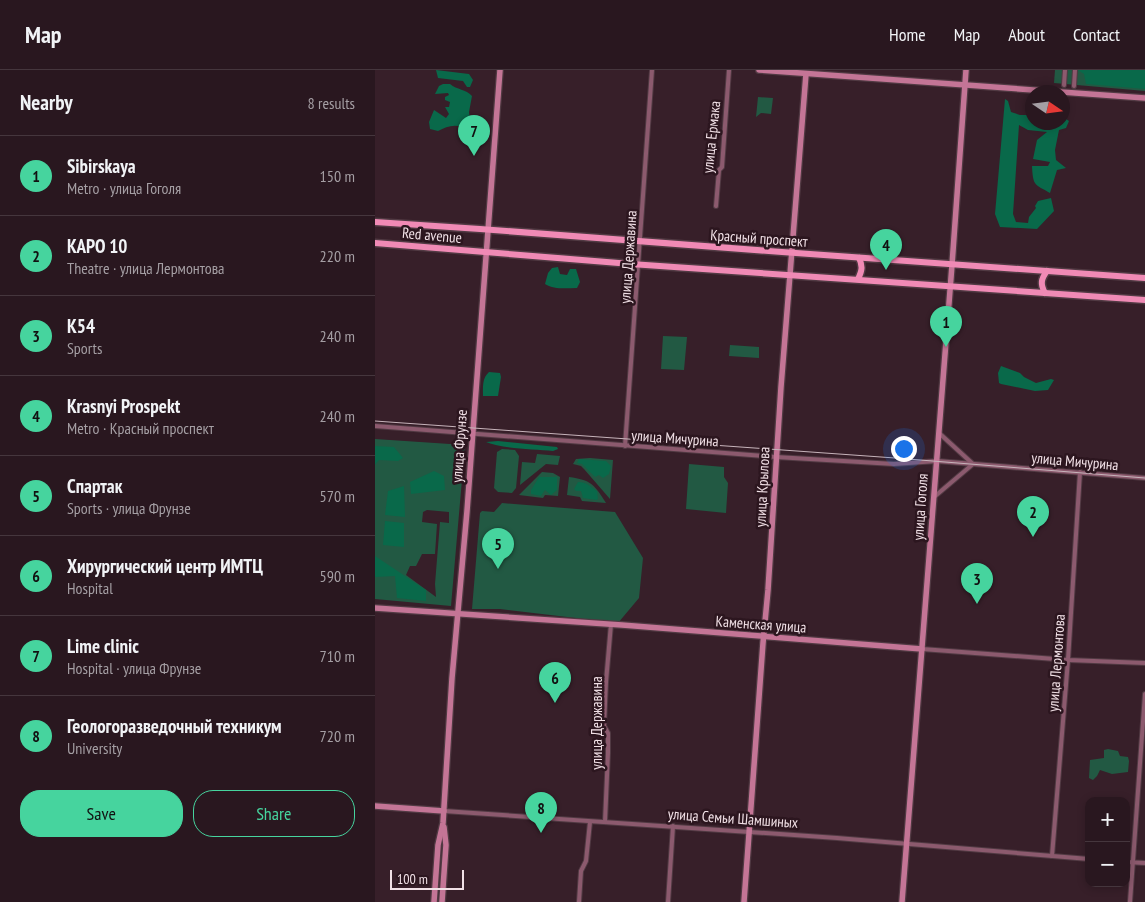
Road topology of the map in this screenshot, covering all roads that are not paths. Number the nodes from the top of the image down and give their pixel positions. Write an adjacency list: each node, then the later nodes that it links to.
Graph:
1 (499, 70): 15 (street, улица Фрунзе)
2 (652, 70): 16 (street, улица Державина)
3 (729, 70): 13 (street, улица Ермака)
4 (759, 70): 8 (street)
5 (966, 70): 9 (street, улица Гоголя)
6 (1065, 70): 10 (street)
7 (1075, 70): 11 (street)
8 (806, 74): 9 (street); 19 (street, улица Крылова)
9 (966, 85): 12 (street); 22 (street, улица Гоголя)
10 (1065, 85)
11 (1074, 86)
12 (1145, 98)
13 (716, 206)
14 (375, 222): 15 (main road, Красный проспект)
15 (487, 229): 16 (main road, Красный проспект); 18 (street, улица Фрунзе)
16 (640, 241): 19 (main road, Красный проспект); 21 (street, улица Державина)
17 (375, 243): 18 (main road, Red avenue)
18 (486, 252): 21 (main road); 31 (street, улица Фрунзе)
19 (791, 253): 20 (main road, Красный проспект); 24 (street, улица Крылова)
20 (859, 258): 22 (main road, Красный проспект); 26 (main road)
21 (638, 264): 24 (main road); 33 (street, улица Державина)
22 (952, 265): 23 (main road, Красный проспект); 27 (street, улица Гоголя)
23 (1047, 271): 25 (main road, Красный проспект); 28 (main road)
24 (790, 274): 26 (main road); 34 (street, улица Крылова)
25 (1145, 278)
26 (858, 279): 27 (main road)
27 (951, 286): 28 (main road); 32 (street, улица Гоголя)
28 (1045, 293): 29 (main road)
29 (1145, 300)
30 (375, 426): 31 (street, улица Мичурина)
31 (473, 433): 33 (street, улица Мичурина); 41 (street, улица Фрунзе)
32 (939, 433): 35 (street, улица Гоголя); 36 (street)
33 (625, 446): 34 (street, улица Мичурина)
34 (776, 457): 35 (street, улица Мичурина); 43 (street, улица Крылова)
35 (937, 460): 36 (street, улица Мичурина); 39 (street, улица Гоголя)
36 (973, 464): 37 (street, улица Мичурина); 39 (street)
37 (1080, 472): 38 (street, улица Мичурина); 45 (street, улица Лермонтова)
38 (1145, 478)
39 (934, 496): 44 (street, улица Гоголя)
40 (375, 608): 41 (street, Каменская улица)
41 (458, 615): 42 (street, Каменская улица); 49 (street, улица Фрунзе)
42 (611, 624): 43 (street, Каменская улица); 51 (street, улица Державина)
43 (764, 636): 44 (street, Каменская улица); 54 (street, улица Крылова)
44 (922, 649): 45 (street, Каменская улица); 55 (street, улица Гоголя)
45 (1068, 660): 46 (street, Каменская улица); 56 (street, улица Лермонтова)
46 (1145, 663)
47 (1145, 694): 58 (street)
48 (375, 806): 49 (street, улица Семьи Шамшиных)
49 (443, 811): 50 (street, улица Семьи Шамшиных); 52 (street, улица Фрунзе)
50 (590, 822): 51 (street, улица Семьи Шамшиных); 62 (street)
51 (605, 822): 53 (street, улица Семьи Шамшиных)
52 (443, 823): 60 (street, улица Фрунзе); 61 (street, улица Фрунзе)
53 (673, 826): 54 (street, улица Семьи Шамшиных); 63 (street)
54 (749, 833): 55 (street, улица Семьи Шамшиных); 64 (street, улица Крылова)
55 (907, 844): 56 (street, улица Семьи Шамшиных); 65 (street, улица Гоголя)
56 (1052, 856): 57 (street, улица Семьи Шамшиных)
57 (1085, 859)
58 (1132, 862): 59 (street); 66 (street)
59 (1145, 863)
60 (435, 902)
61 (442, 902)
62 (579, 902)
63 (667, 902)
64 (744, 902)
65 (902, 902)
66 (1129, 902)

